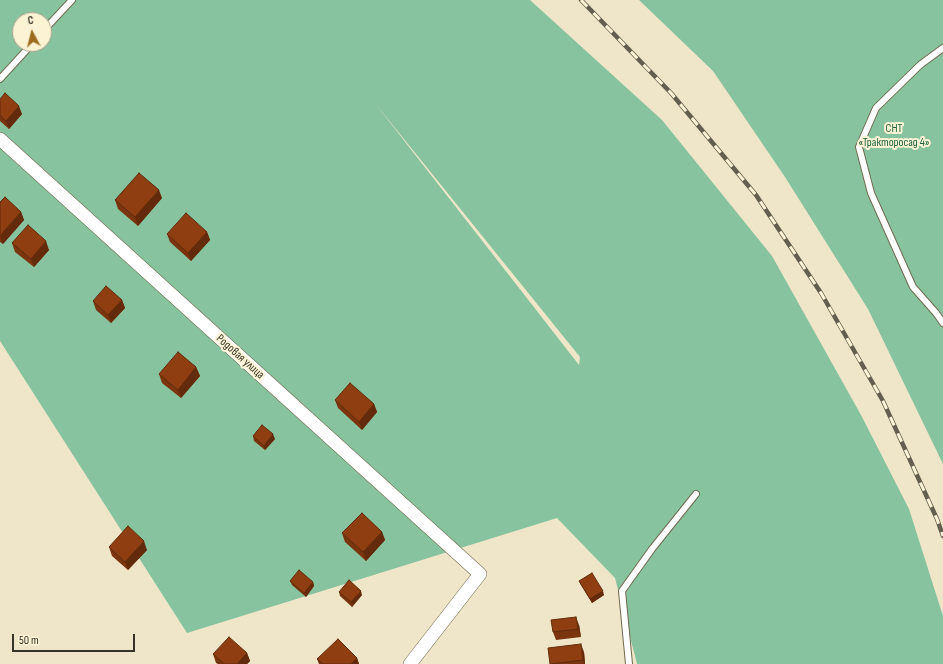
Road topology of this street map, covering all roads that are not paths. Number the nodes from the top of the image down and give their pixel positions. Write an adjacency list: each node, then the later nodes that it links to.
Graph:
1 (72, 0): 2 (lane)
2 (52, 21)
3 (943, 48): 7 (lane)
4 (25, 52): 5 (lane)
5 (0, 79)
6 (0, 139): 9 (street, Родовая улица)
7 (943, 323)
8 (696, 494): 10 (lane)
9 (410, 664)
10 (628, 664)

